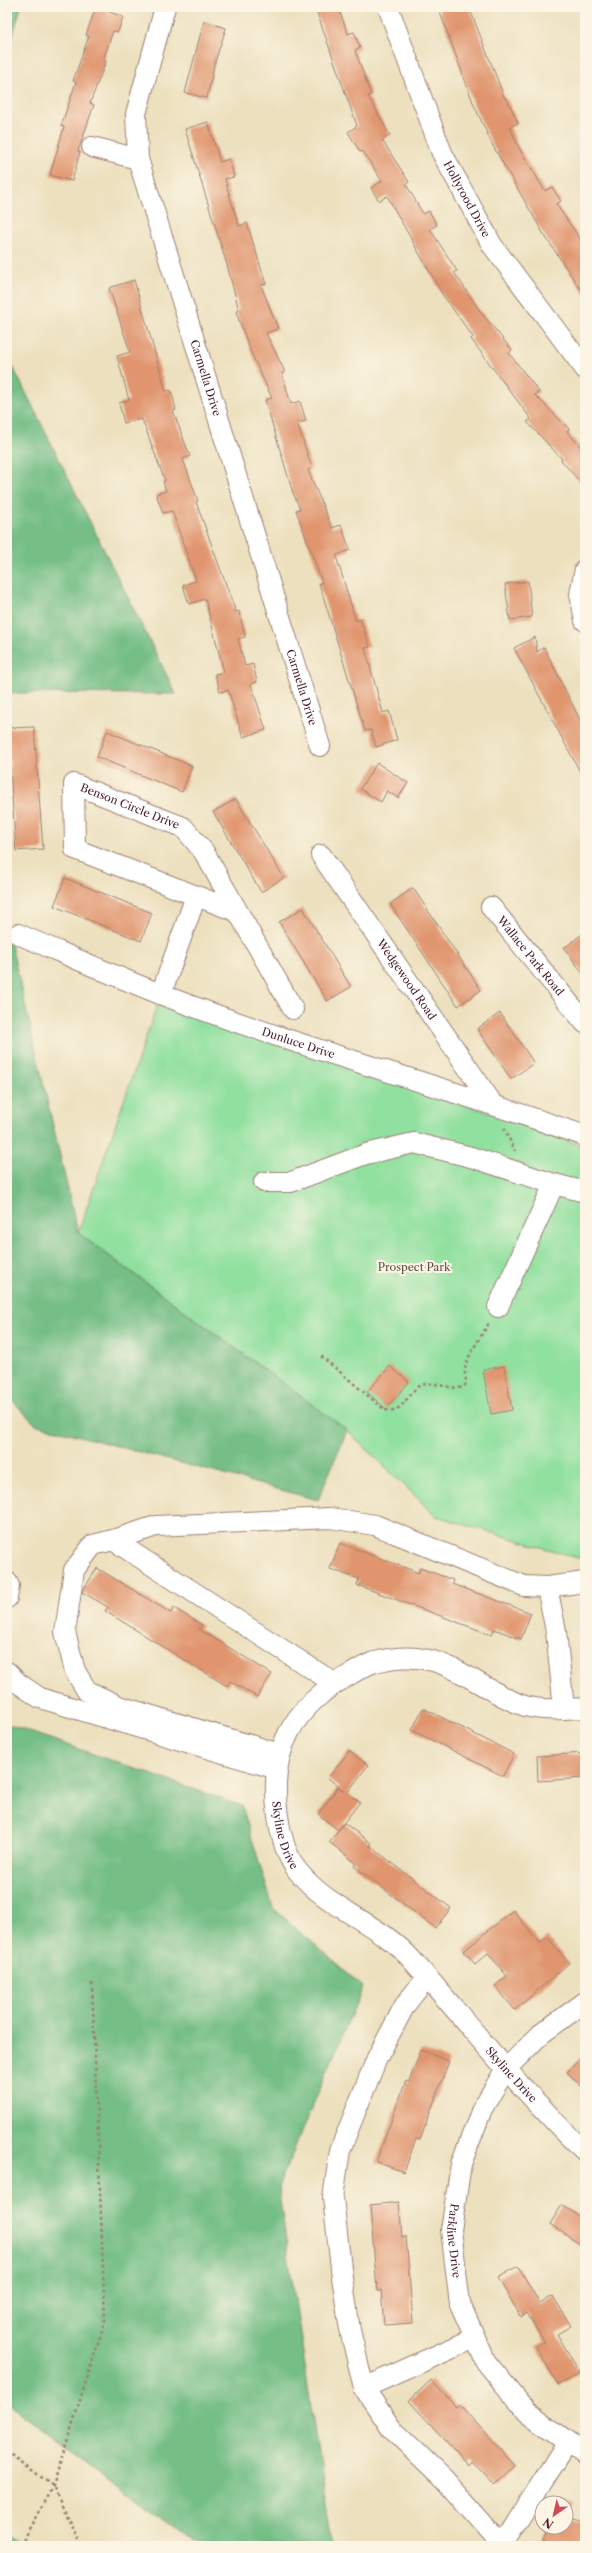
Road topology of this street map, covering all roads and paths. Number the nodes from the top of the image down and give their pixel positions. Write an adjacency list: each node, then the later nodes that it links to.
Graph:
1 (165, 7): 4 (street, Carmella Drive)
2 (388, 7): 5 (street, Hollyrood Drive)
3 (92, 147): 4 (street)
4 (138, 159): 8 (street, Carmella Drive)
5 (585, 370)
6 (585, 569): 7 (street)
7 (585, 621)
8 (320, 746)
9 (321, 855): 17 (street, Wedgewood Road)
10 (196, 896): 12 (street, Benson Circle Drive); 12 (street, Benson Circle Drive); 14 (street)
11 (491, 907): 16 (street, Wallace Park Road)
12 (238, 912): 15 (street, Benson Circle Drive)
13 (18, 934): 14 (street, Dunluce Drive)
14 (161, 994): 17 (street, Dunluce Drive)
15 (293, 1009)
16 (585, 1023)
17 (492, 1103): 18 (street, Dunluce Drive); 19 (path)
18 (585, 1136)
19 (526, 1175): 20 (street); 21 (street)
20 (264, 1182)
21 (554, 1184): 22 (street); 23 (street)
22 (585, 1192)
23 (498, 1306): 24 (path)
24 (321, 1356)
25 (113, 1540): 28 (street); 31 (street); 34 (street)
26 (7, 1582): 29 (street)
27 (585, 1582): 28 (street)
28 (547, 1587): 33 (street)
29 (7, 1598)
30 (7, 1672): 34 (street)
31 (334, 1683): 33 (street, Skyline Drive); 34 (street, Skyline Drive)
32 (585, 1708): 33 (street, Skyline Drive)
33 (564, 1709)
34 (278, 1762): 35 (street, Skyline Drive)
35 (427, 1977): 38 (street, Skyline Drive); 41 (street)
36 (92, 1982): 45 (path)
37 (585, 2002): 38 (street, Parkline Drive)
38 (505, 2070): 39 (street, Skyline Drive); 40 (street, Parkline Drive)
39 (585, 2151)
40 (475, 2338): 41 (street); 42 (street, Parkline Drive)
41 (364, 2388): 46 (street)
42 (567, 2443): 44 (street, Parkline Drive); 46 (street)
43 (7, 2451): 45 (path)
44 (585, 2454)
45 (53, 2486): 47 (path); 48 (path)
46 (504, 2545)
47 (22, 2546)
48 (82, 2546)

